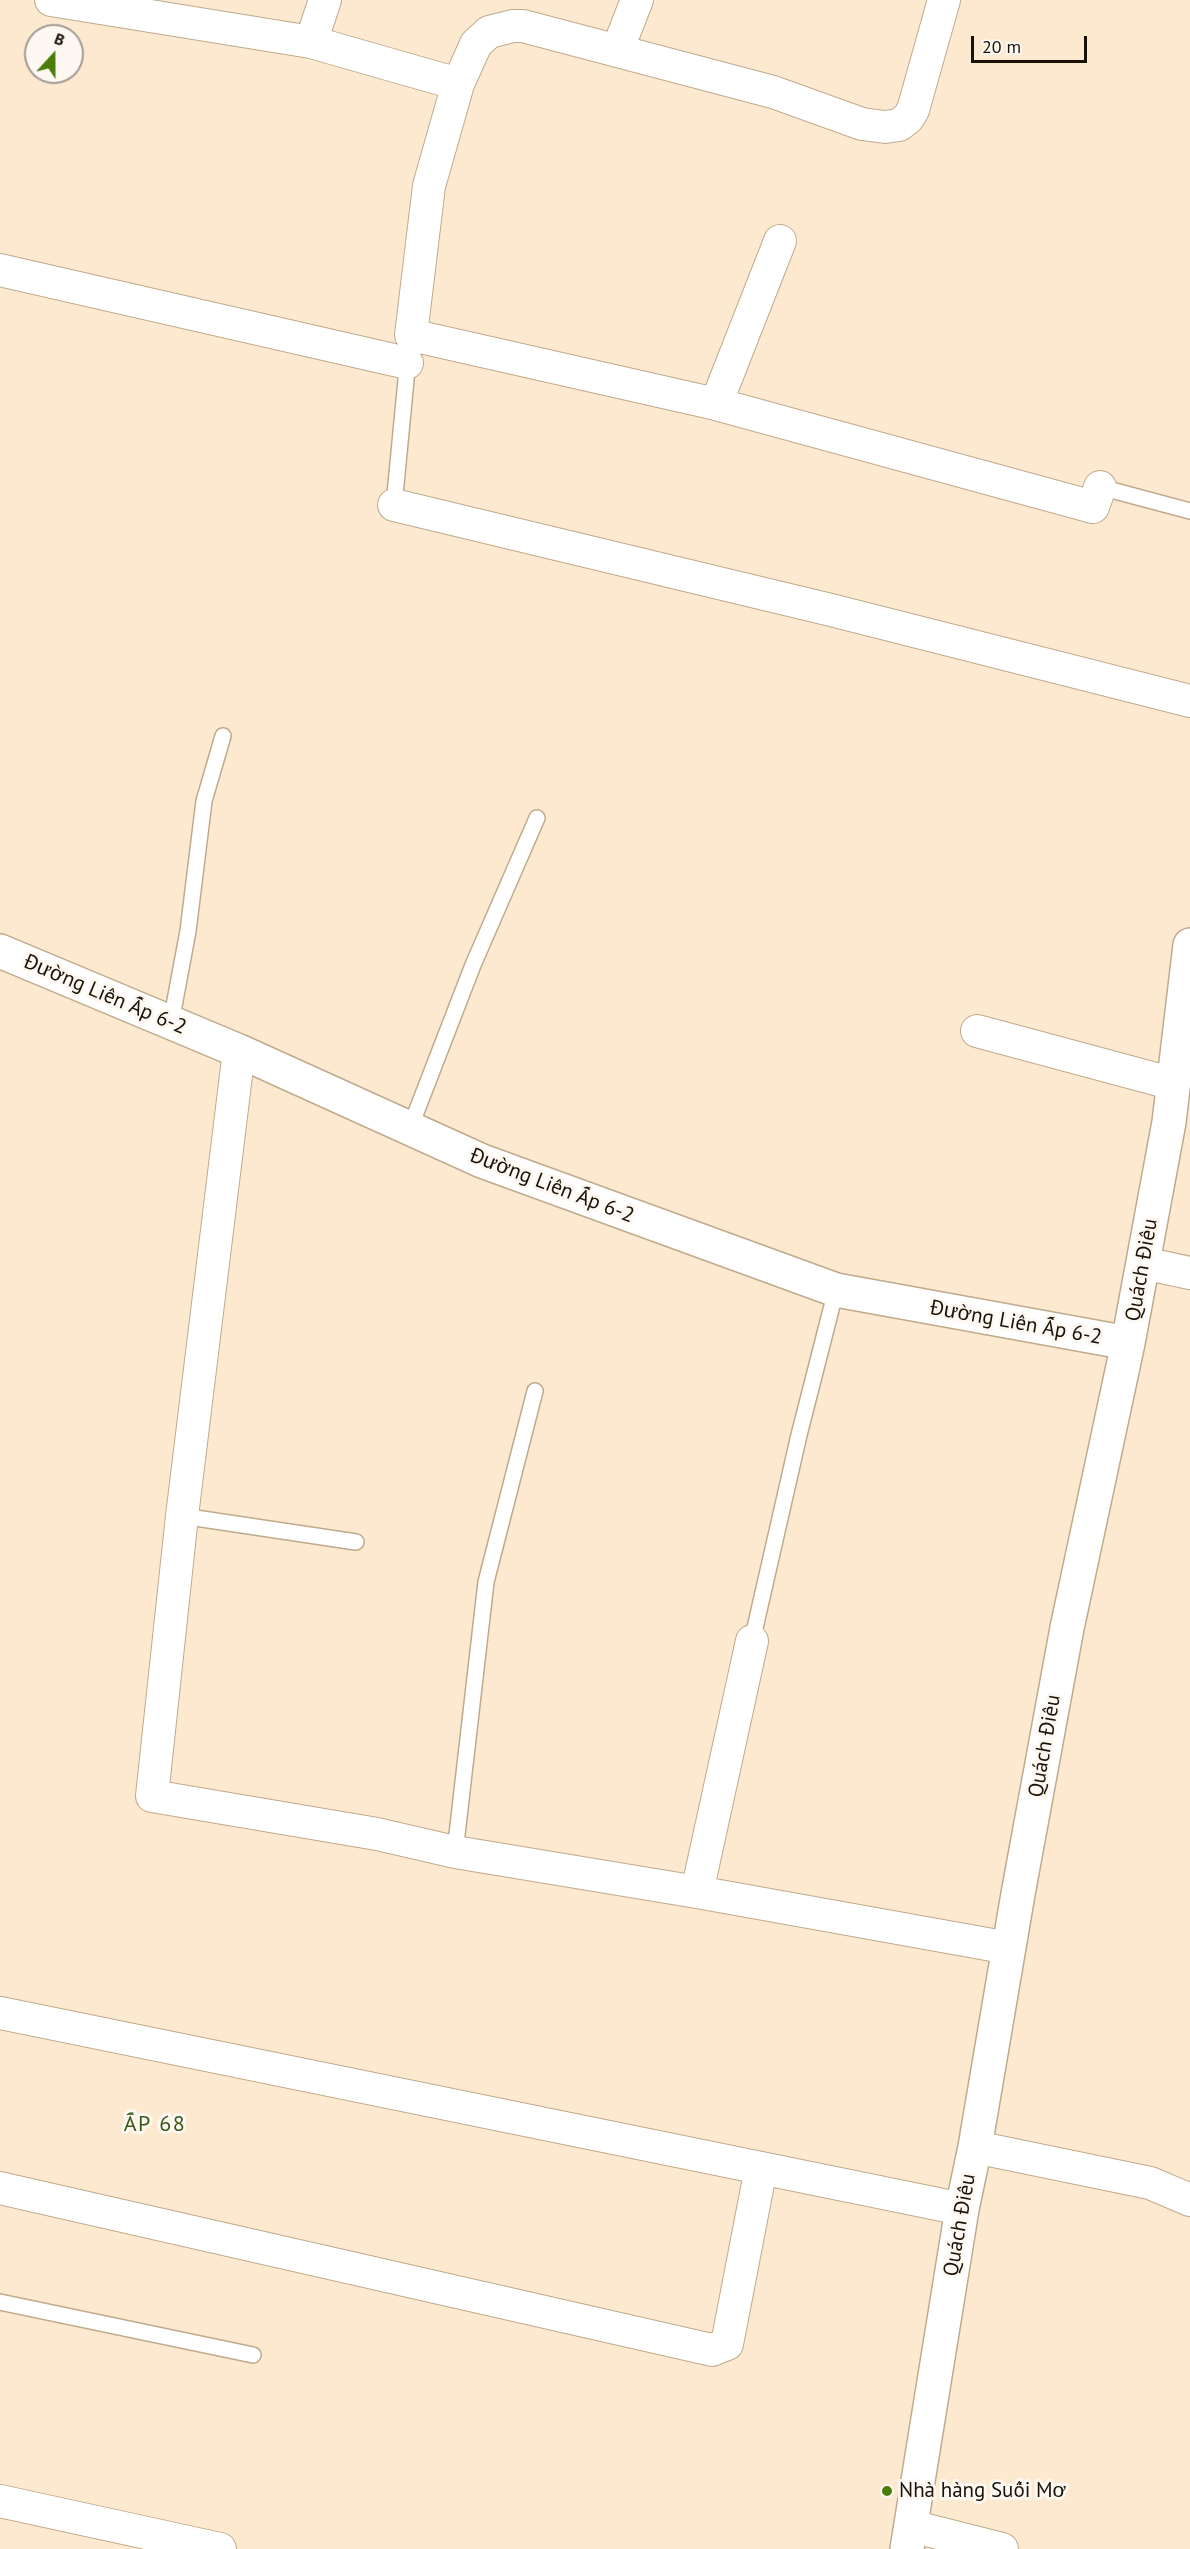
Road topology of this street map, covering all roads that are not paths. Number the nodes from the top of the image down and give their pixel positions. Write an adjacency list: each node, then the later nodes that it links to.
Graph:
1 (51, 0): 5 (street)
2 (325, 0): 5 (street)
3 (638, 0): 6 (street)
4 (944, 0): 6 (street)
5 (311, 42): 7 (street)
6 (617, 51): 7 (street)
7 (458, 84): 10 (street)
8 (780, 241): 11 (street)
9 (0, 270): 10 (street)
10 (409, 349): 11 (street); 13 (lane)
11 (716, 404): 12 (street)
12 (1100, 487): 14 (lane)
13 (394, 505): 15 (street)
14 (1190, 511)
15 (1190, 701)
16 (223, 736): 20 (lane)
17 (537, 818): 24 (lane)
18 (1190, 945): 23 (main road, Quách Điêu)
19 (0, 951): 20 (main road, Đường Liên Ấp 6-2)
20 (171, 1022): 22 (main road, Đường Liên Ấp 6-2)
21 (977, 1031): 23 (street)
22 (239, 1051): 24 (main road, Đường Liên Ấp 6-2); 30 (street)
23 (1174, 1084): 25 (main road, Quách Điêu)
24 (410, 1128): 27 (main road, Đường Liên Ấp 6-2)
25 (1143, 1263): 26 (street); 28 (main road, Quách Điêu)
26 (1190, 1273)
27 (836, 1290): 28 (main road, Đường Liên Ấp 6-2); 32 (lane)
28 (1128, 1343): 35 (main road, Quách Điêu)
29 (535, 1391): 33 (lane)
30 (183, 1516): 31 (lane); 33 (street)
31 (356, 1542)
32 (752, 1641): 34 (street)
33 (455, 1852): 34 (street)
34 (698, 1892): 35 (street)
35 (1009, 1948): 37 (main road, Quách Điêu)
36 (0, 2013): 38 (street)
37 (975, 2147): 40 (street); 41 (main road, Quách Điêu)
38 (761, 2168): 39 (street); 41 (street)
39 (0, 2188)
40 (1190, 2200)
41 (962, 2209): 45 (main road, Quách Điêu)
42 (0, 2302): 43 (lane)
43 (253, 2355)
44 (0, 2501): 46 (street)
45 (909, 2537): 47 (street)
46 (220, 2549)
47 (1002, 2549)

